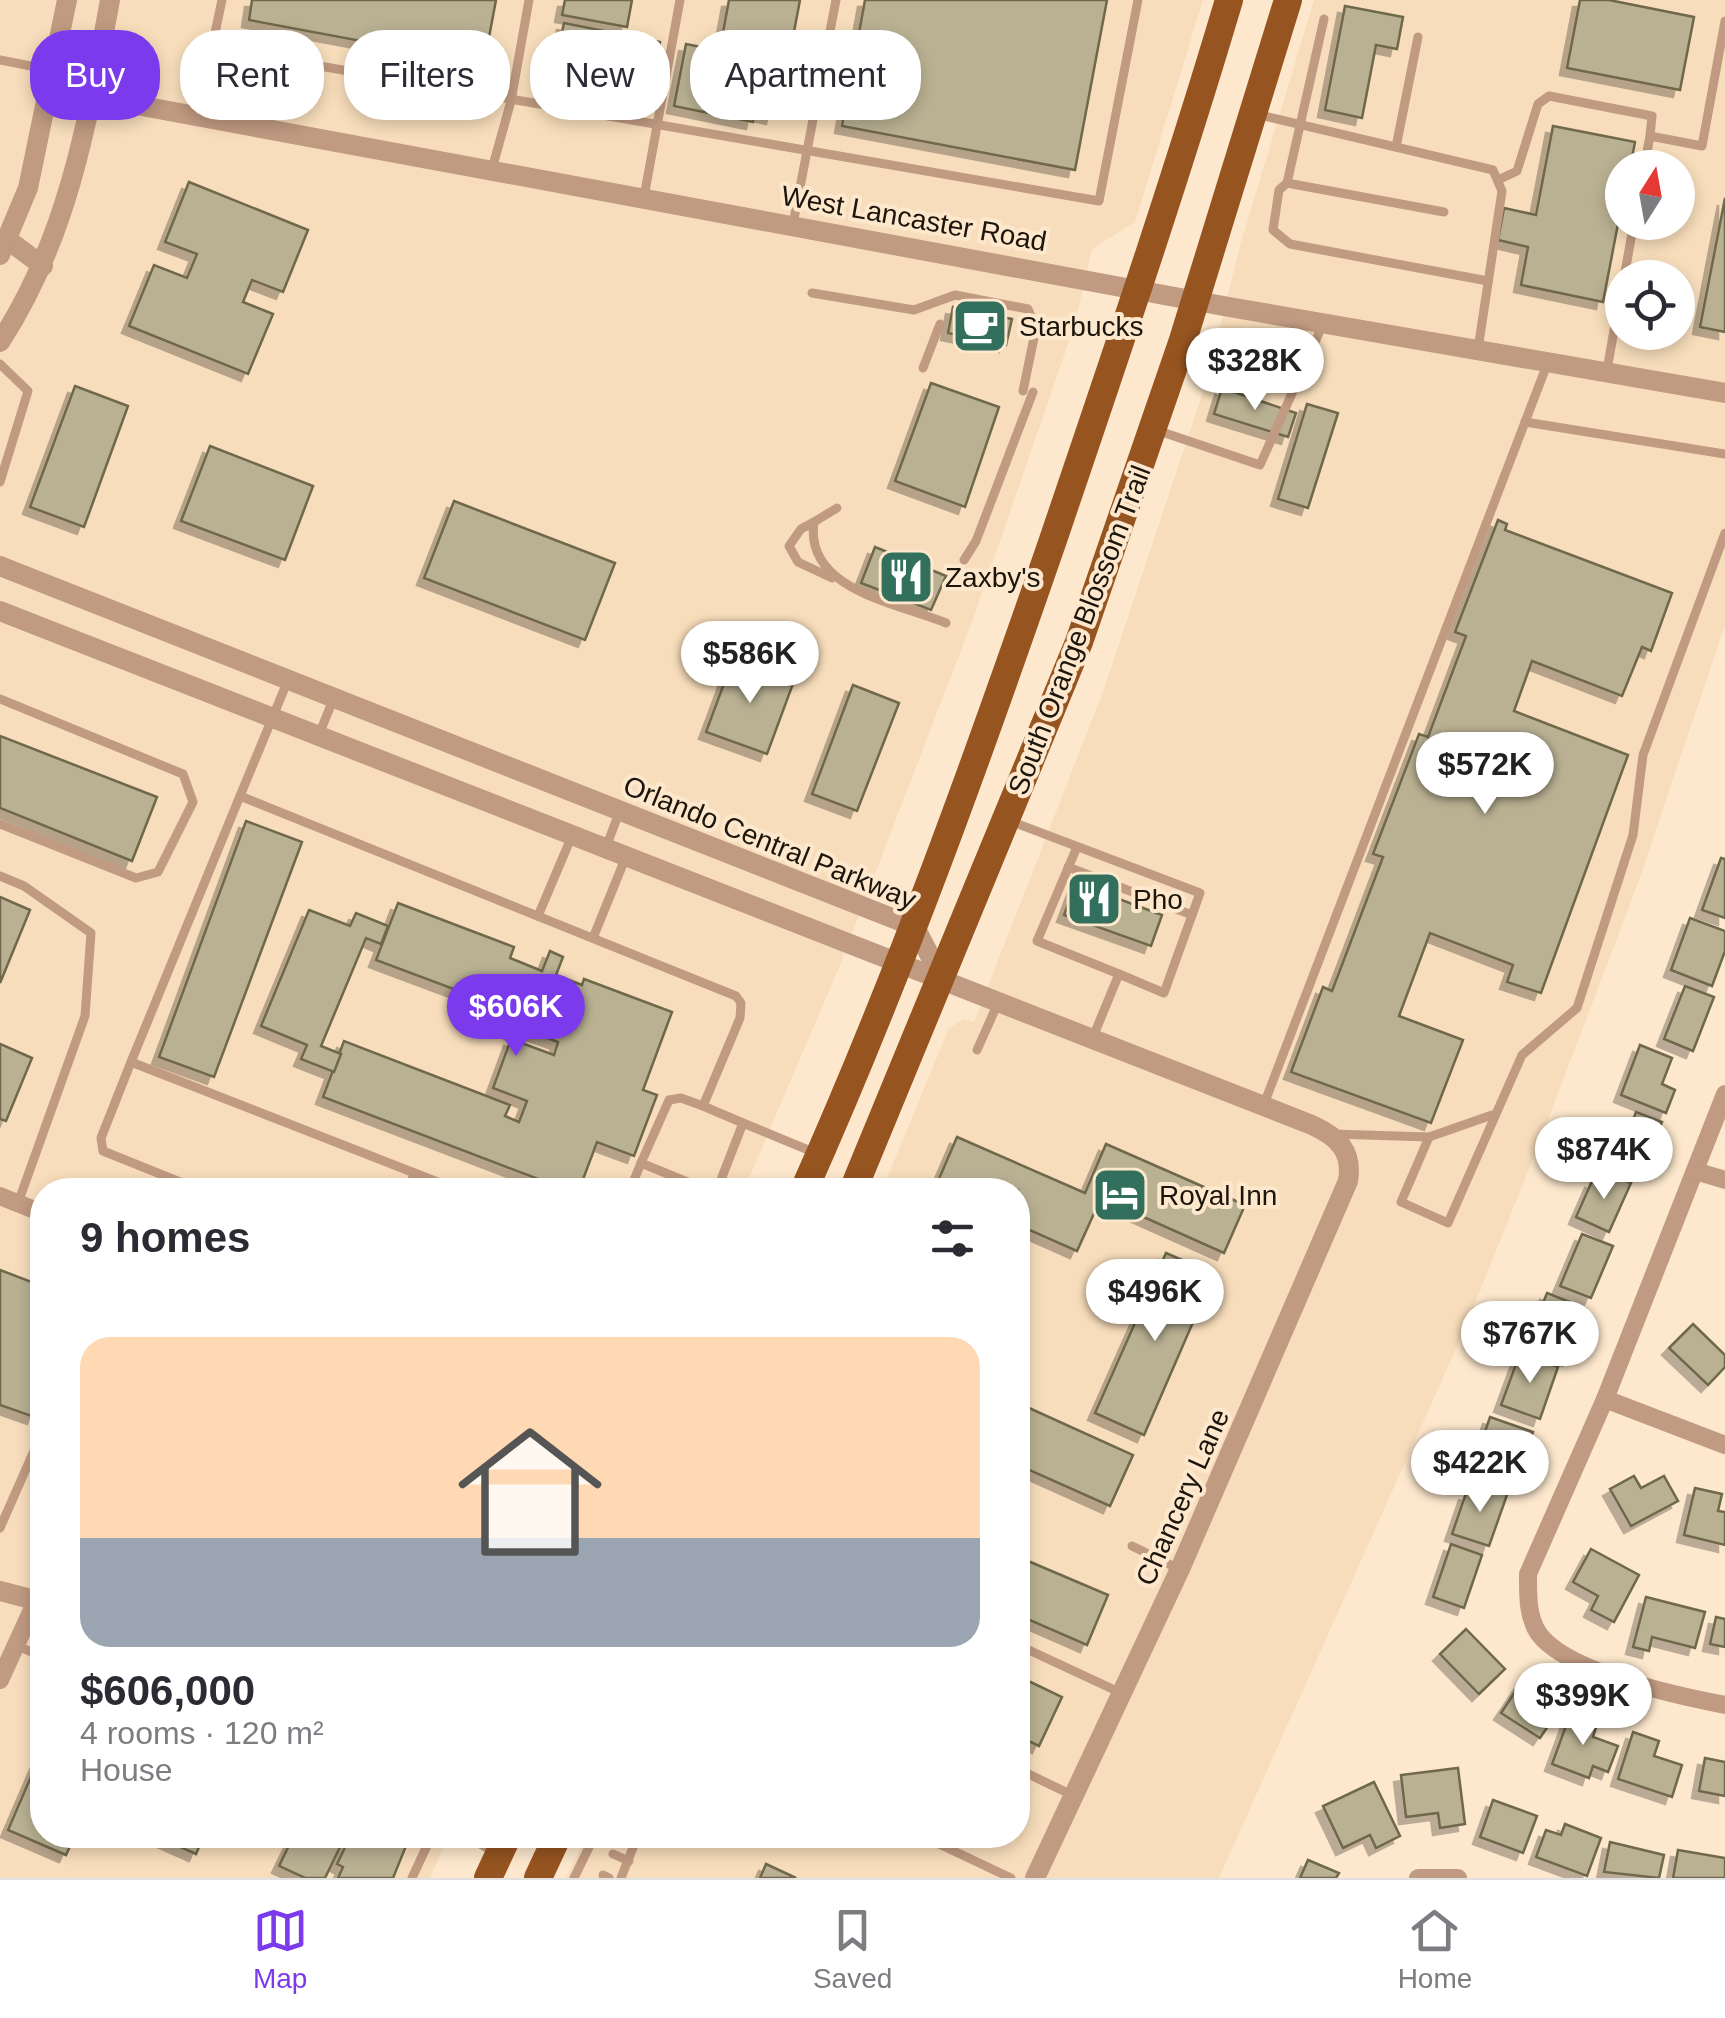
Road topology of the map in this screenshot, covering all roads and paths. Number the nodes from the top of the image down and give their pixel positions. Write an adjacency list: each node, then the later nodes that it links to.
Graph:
1 (66, 0): 12 (street)
2 (110, 0): 13 (street)
3 (222, 0): 17 (lane)
4 (529, 0): 17 (lane)
5 (680, 0): 22 (lane)
6 (836, 0): 27 (lane)
7 (1138, 0): 27 (lane)
8 (1229, 0): 37 (main road, South Orange Blossom Trail)
9 (1288, 0): 19 (main road, South Orange Blossom Trail)
10 (1324, 19): 23 (lane)
11 (1725, 20): 24 (lane)
12 (61, 30)
13 (104, 30)
14 (1418, 37): 25 (lane)
15 (0, 60): 16 (lane)
16 (30, 72)
17 (511, 101): 22 (lane); 28 (lane)
18 (160, 109): 28 (street, West Lancaster Road)
19 (1254, 114): 23 (lane); 39 (main road, South Orange Blossom Trail)
20 (43, 120): 34 (street)
21 (87, 120): 35 (street)
22 (655, 123): 27 (lane); 31 (lane)
23 (1301, 125): 25 (lane); 30 (lane)
24 (1650, 136): 26 (lane); 29 (lane)
25 (1396, 147): 29 (lane)
26 (1647, 150)
27 (808, 152): 33 (lane)
28 (492, 170): 31 (street, West Lancaster Road)
29 (1500, 179): 36 (lane)
30 (1286, 183): 32 (lane); 36 (lane)
31 (644, 197): 33 (street, West Lancaster Road)
32 (1444, 212)
33 (793, 224): 37 (street, West Lancaster Road)
34 (3, 244): 35 (street)
35 (44, 266): 42 (street)
36 (1488, 281): 43 (lane)
37 (1140, 288): 39 (street, West Lancaster Road); 79 (main road, South Orange Blossom Trail)
38 (812, 294): 57 (lane)
39 (1196, 300): 40 (street, West Lancaster Road); 51 (main road, South Orange Blossom Trail)
40 (1324, 322): 43 (street, West Lancaster Road); 51 (lane)
41 (940, 324): 47 (lane)
42 (0, 342)
43 (1478, 349): 45 (street, West Lancaster Road)
44 (1611, 350): 48 (lane)
45 (1548, 362): 48 (street, West Lancaster Road); 50 (lane)
46 (0, 364): 53 (lane)
47 (924, 368)
48 (1607, 372): 49 (street, West Lancaster Road)
49 (1725, 393)
50 (1525, 422): 52 (lane); 90 (lane)
51 (1154, 429): 69 (main road, South Orange Blossom Trail)
52 (1725, 454)
53 (0, 482)
54 (837, 508): 55 (lane)
55 (814, 522): 59 (lane); 59 (lane)
56 (1725, 532): 91 (lane)
57 (964, 560)
58 (0, 566): 62 (street, Orlando Central Parkway)
59 (833, 578): 61 (lane)
60 (0, 611): 65 (street)
61 (946, 622)
62 (288, 680): 64 (street, Orlando Central Parkway); 65 (lane)
63 (0, 698): 70 (lane)
64 (334, 698): 66 (lane); 68 (street, Orlando Central Parkway)
65 (272, 720): 66 (street); 67 (lane)
66 (317, 738): 71 (street)
67 (240, 796): 78 (lane); 87 (lane)
68 (620, 810): 73 (lane); 79 (street, Orlando Central Parkway)
69 (1007, 820): 72 (lane); 83 (main road, South Orange Blossom Trail)
70 (0, 824)
71 (571, 838): 73 (street); 78 (lane)
72 (1077, 847): 75 (lane); 77 (lane)
73 (604, 851): 74 (street)
74 (625, 859): 80 (lane); 81 (street)
75 (1068, 867): 77 (lane); 82 (lane)
76 (0, 876): 108 (lane)
77 (1192, 915): 82 (lane)
78 (538, 916): 80 (lane)
79 (915, 927): 81 (main road, South Orange Blossom Trail); 83 (street, Orlando Central Parkway)
80 (593, 938): 89 (lane)
81 (899, 966): 83 (street); 95 (main road, South Orange Blossom Trail)
82 (1119, 974): 85 (lane)
83 (943, 981): 84 (street); 106 (main road, South Orange Blossom Trail)
84 (998, 1002): 85 (street); 86 (lane)
85 (1092, 1039): 90 (street)
86 (977, 1050)
87 (131, 1062): 98 (lane); 100 (lane)
88 (1725, 1094): 97 (street)
89 (704, 1106): 92 (lane); 96 (lane)
90 (1263, 1106): 93 (street)
91 (1492, 1114): 94 (lane); 94 (lane)
92 (743, 1123): 95 (lane); 104 (lane)
93 (1330, 1134): 94 (lane); 114 (street, Chancery Lane)
94 (1429, 1138)
95 (820, 1154): 105 (main road, South Orange Blossom Trail)
96 (642, 1163): 99 (lane); 103 (lane)
97 (1695, 1171): 107 (street); 109 (street)
98 (415, 1173): 101 (lane); 102 (lane)
99 (676, 1177)
100 (170, 1178)
101 (413, 1178)
102 (428, 1178)
103 (635, 1178)
104 (722, 1178)
105 (809, 1178)
106 (858, 1178)
107 (1725, 1180)
108 (9, 1200)
109 (1606, 1399): 110 (street); 123 (street)
110 (1725, 1444)
111 (30, 1459): 112 (lane)
112 (0, 1528)
113 (1132, 1546): 114 (lane)
114 (1180, 1570): 122 (street, Chancery Lane)
115 (0, 1592): 116 (street)
116 (30, 1595)
117 (30, 1618): 118 (street)
118 (16, 1645): 119 (lane); 121 (street)
119 (30, 1651)
120 (1030, 1651): 122 (lane)
121 (0, 1680)
122 (1122, 1694): 125 (street, Chancery Lane)
123 (1725, 1705)
124 (1030, 1775): 125 (lane)
125 (1074, 1796): 138 (street, Chancery Lane)
126 (426, 1848): 133 (lane)
127 (549, 1848): 134 (main road)
128 (588, 1848): 135 (lane)
129 (633, 1848): 132 (lane)
130 (948, 1848): 137 (lane)
131 (613, 1854): 132 (lane)
132 (628, 1861): 136 (lane)
133 (412, 1878)
134 (538, 1878)
135 (574, 1878)
136 (621, 1878)
137 (1011, 1878)
138 (1036, 1878)
139 (1418, 1878): 140 (street)
140 (1458, 1878)

